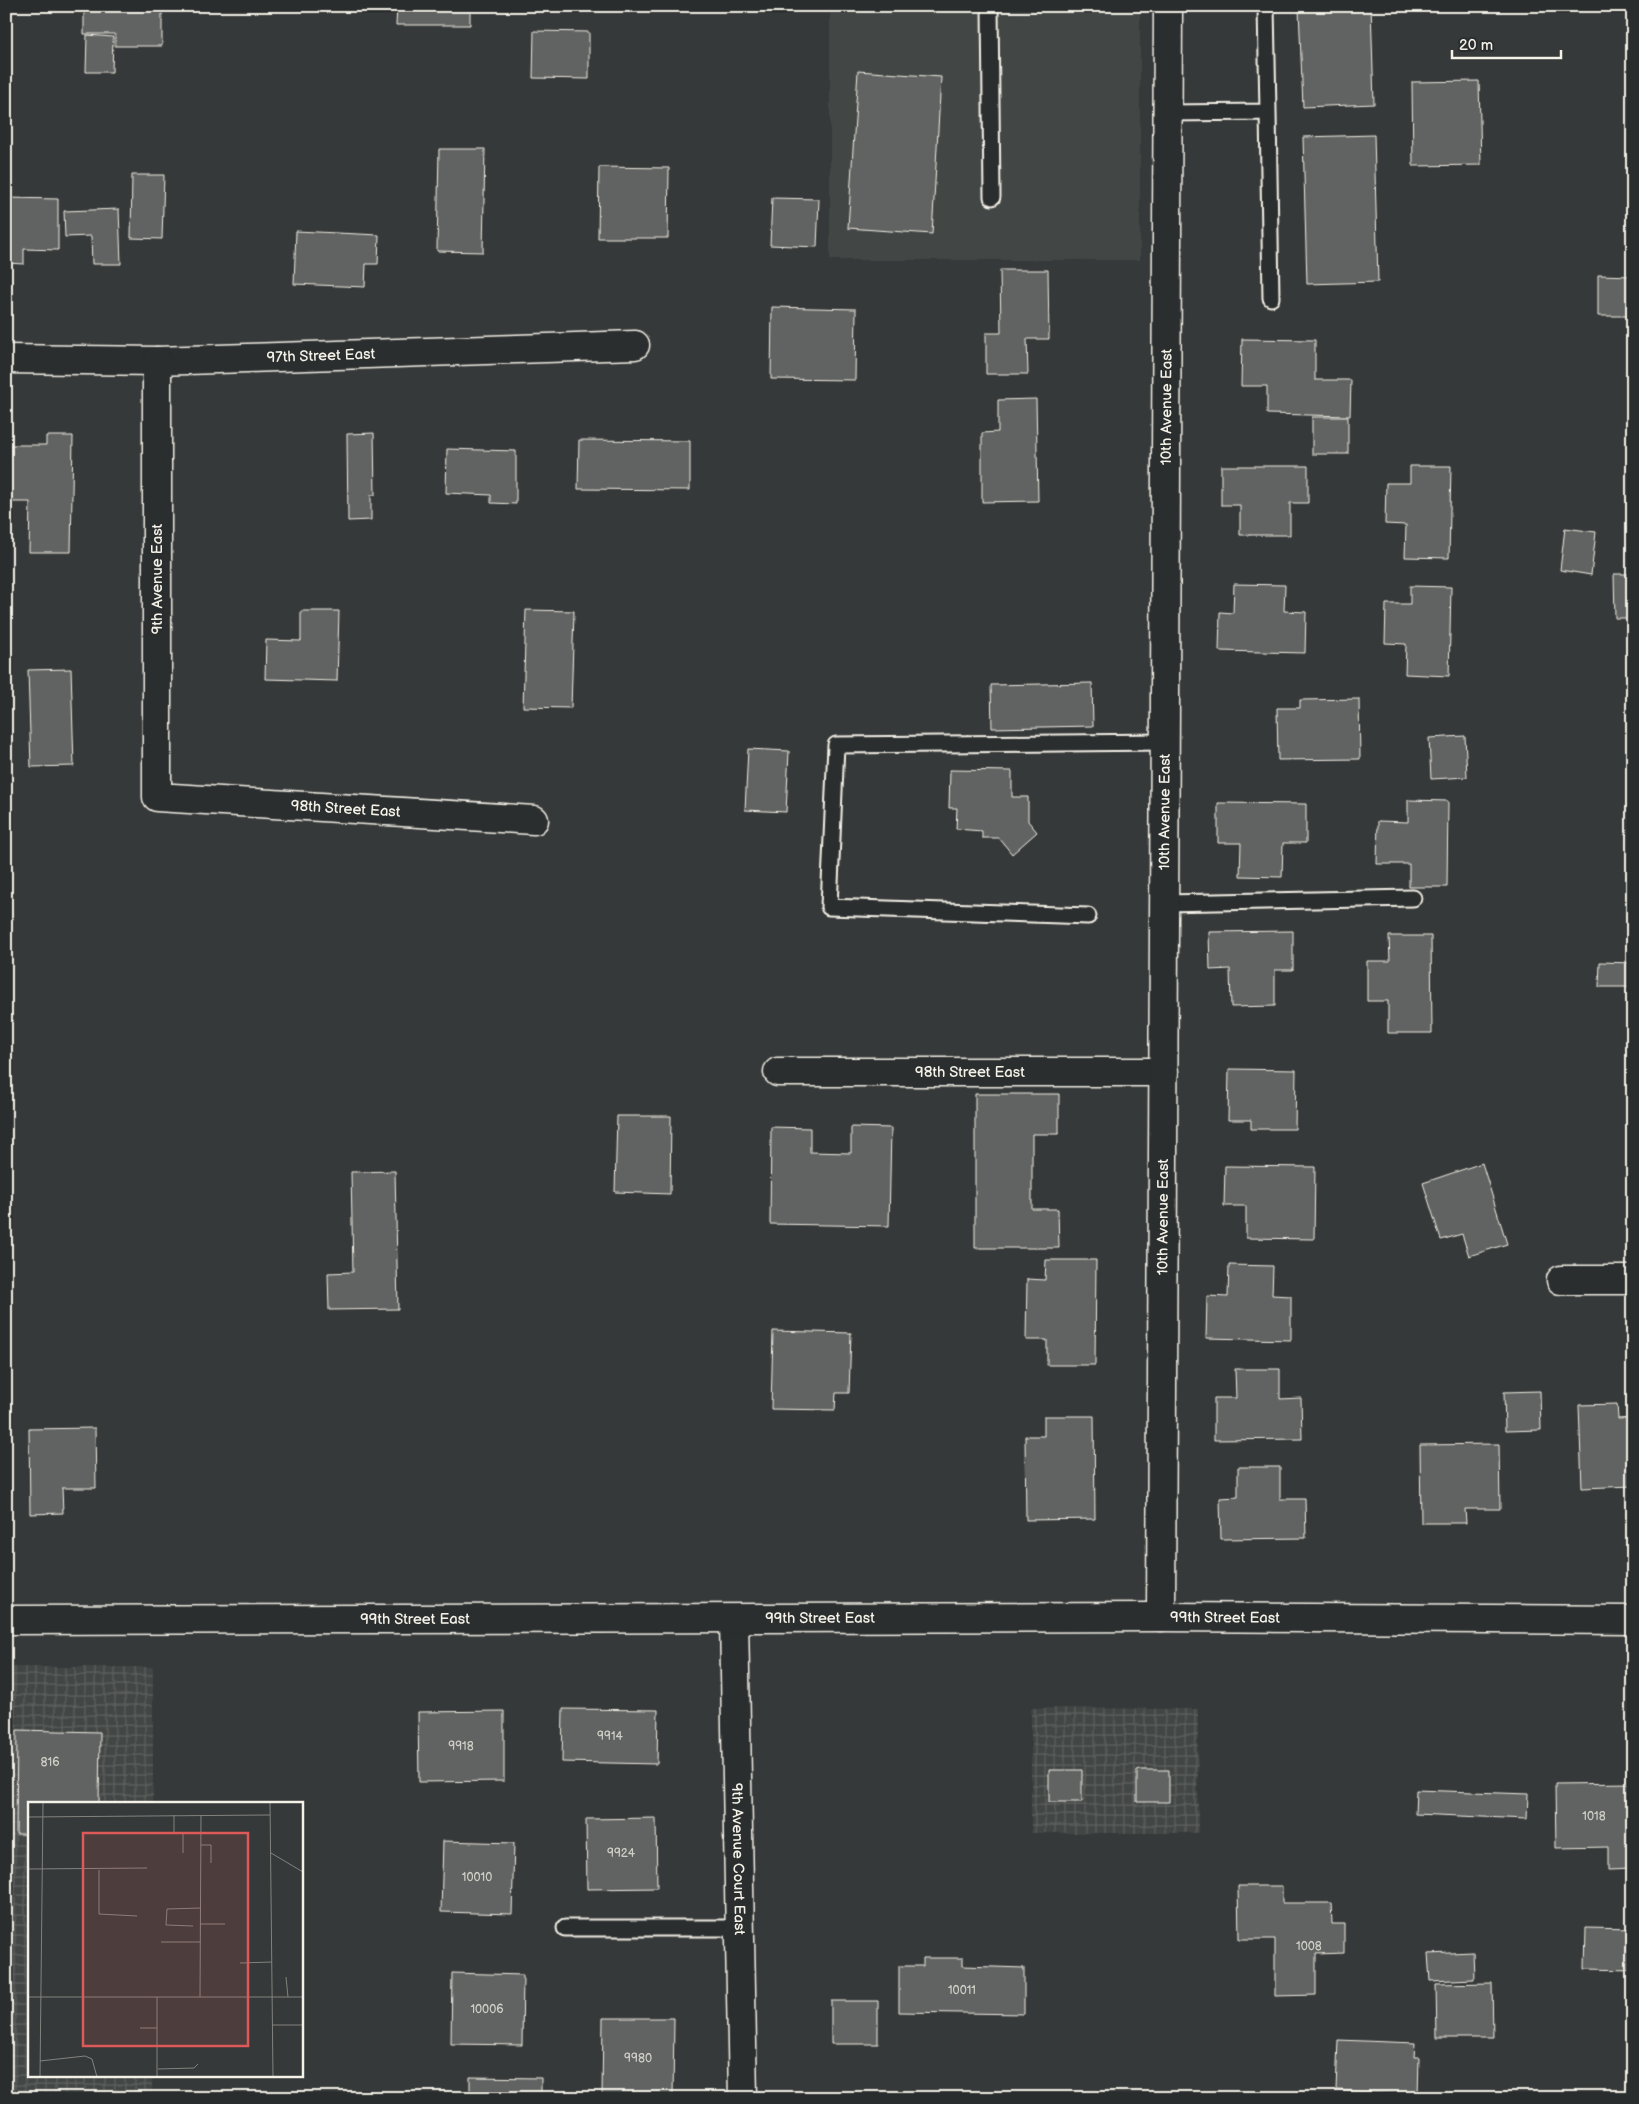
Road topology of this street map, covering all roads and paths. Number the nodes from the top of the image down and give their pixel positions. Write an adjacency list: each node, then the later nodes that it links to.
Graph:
1 (990, 6): 6 (lane)
2 (1168, 6): 5 (street, 10th Avenue East)
3 (1266, 6): 4 (lane)
4 (1268, 112): 5 (lane); 7 (lane)
5 (1167, 113): 11 (street, 10th Avenue East)
6 (992, 197)
7 (1271, 298)
8 (635, 345): 10 (street, 97th Street East)
9 (6, 359): 10 (street, 97th Street East)
10 (157, 361): 12 (street, 9th Avenue East)
11 (1166, 742): 15 (street, 10th Avenue East); 16 (lane)
12 (157, 797): 13 (street, 98th Street East)
13 (534, 820)
14 (1413, 898): 15 (lane)
15 (1165, 903): 18 (street, 10th Avenue East)
16 (1088, 916)
17 (778, 1072): 18 (street, 98th Street East)
18 (1164, 1072): 21 (street, 10th Avenue East)
19 (1561, 1280): 20 (street)
20 (1633, 1280)
21 (1161, 1617): 22 (street, 99th Street East); 24 (street, 99th Street East)
22 (734, 1619): 23 (street, 99th Street East); 26 (street, 9th Avenue Court East)
23 (6, 1620)
24 (1633, 1620)
25 (565, 1928): 26 (lane)
26 (740, 1928): 27 (street, 9th Avenue Court East)
27 (743, 2098)

